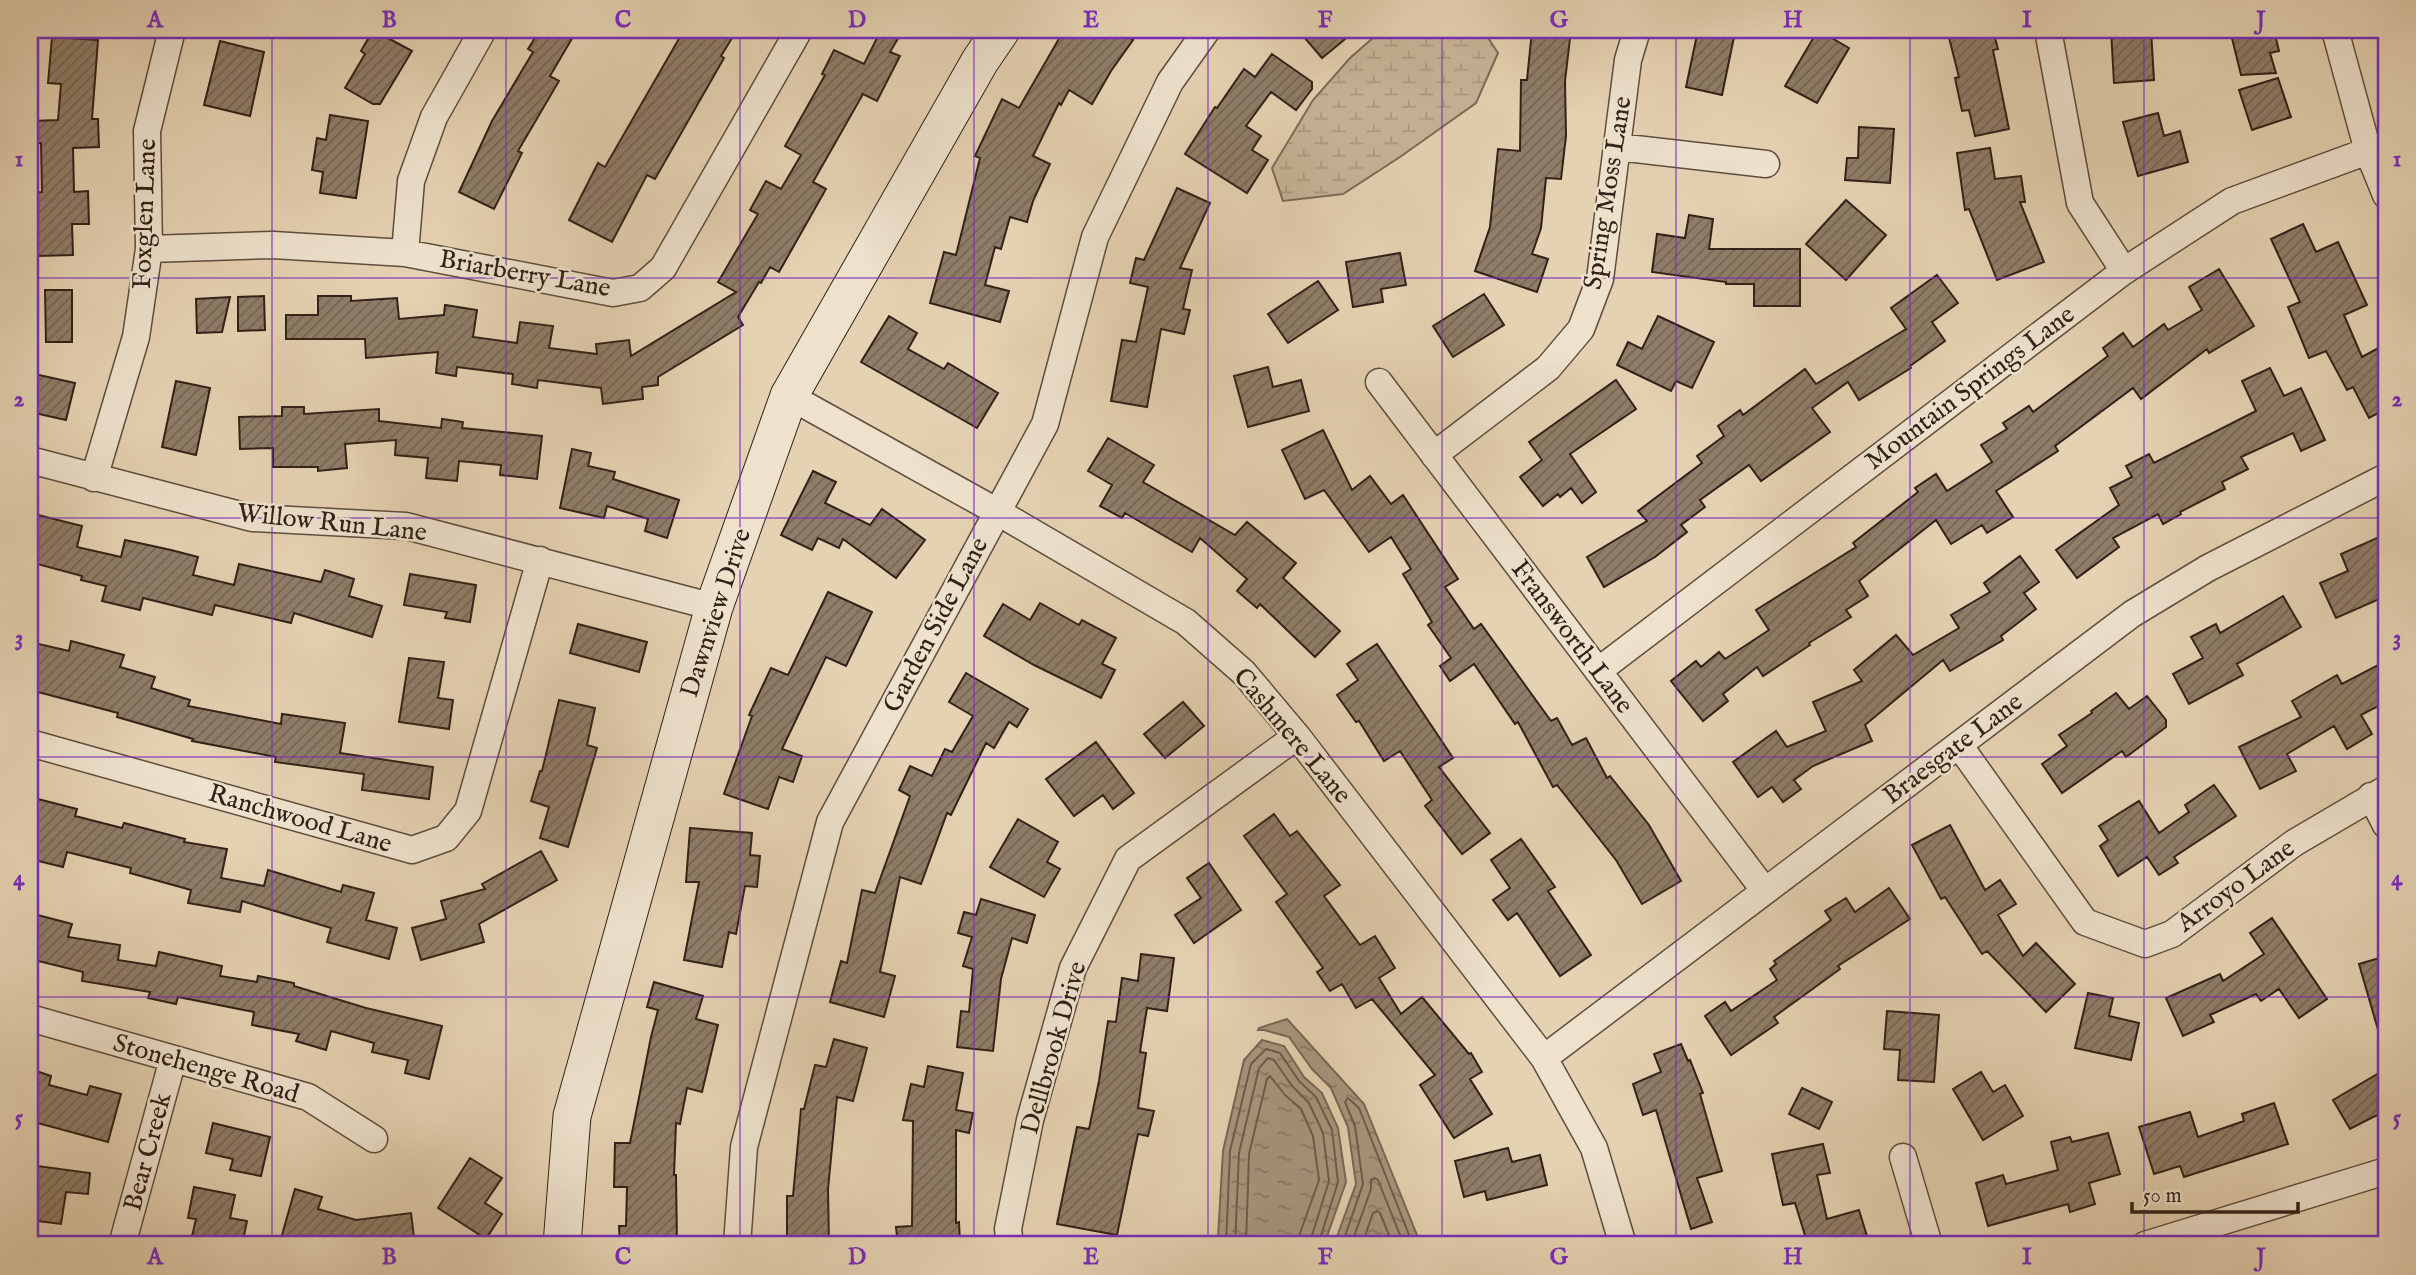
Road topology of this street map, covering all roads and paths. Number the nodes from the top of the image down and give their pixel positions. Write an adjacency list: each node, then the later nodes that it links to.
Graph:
1 (172, 30): 13 (street, Foxglen Lane)
2 (483, 30): 14 (street)
3 (799, 30): 14 (street, Briarberry Lane)
4 (1001, 30): 17 (street, Dawnview Drive)
5 (1207, 30): 22 (street, Garden Side Lane)
6 (1637, 30): 9 (street, Spring Moss Lane)
7 (2048, 30): 15 (street)
8 (2335, 30): 10 (street)
9 (1618, 147): 11 (street); 18 (street, Spring Moss Lane)
10 (2368, 151): 12 (street); 15 (street, Mountain Springs Lane)
11 (1766, 164)
12 (2386, 195)
13 (149, 249): 14 (street, Briarberry Lane); 21 (street, Foxglen Lane)
14 (405, 253)
15 (2124, 271): 25 (street, Mountain Springs Lane)
16 (1379, 382): 18 (street, Fransworth Lane)
17 (789, 396): 22 (street, Cashmere Lane); 24 (street, Dawnview Drive)
18 (1434, 455): 25 (street, Fransworth Lane)
19 (30, 460): 21 (street, Willow Run Lane)
20 (2386, 477): 28 (street, Braesgate Lane)
21 (94, 478): 23 (street, Willow Run Lane)
22 (996, 511): 26 (street, Cashmere Lane); 40 (street, Garden Side Lane)
23 (540, 560): 24 (street, Willow Run Lane); 27 (street, Ranchwood Lane)
24 (714, 607): 39 (street, Dawnview Drive)
25 (1598, 671): 31 (street, Fransworth Lane)
26 (1297, 736): 33 (street, Cashmere Lane); 41 (street, Dellbrook Drive)
27 (30, 743)
28 (1959, 745): 29 (street, Arroyo Lane); 31 (street, Braesgate Lane)
29 (2379, 792): 30 (street)
30 (2386, 825)
31 (1765, 891): 33 (street, Braesgate Lane)
32 (30, 1018): 34 (street, Stonehenge Road)
33 (1544, 1058): 42 (street, Cashmere Lane)
34 (173, 1059): 35 (street, Stonehenge Road); 38 (street, Bear Creek)
35 (374, 1139)
36 (1903, 1157): 43 (street)
37 (2386, 1171): 44 (street)
38 (122, 1245)
39 (562, 1245)
40 (737, 1245)
41 (1010, 1245)
42 (1623, 1245)
43 (1930, 1245)
44 (2145, 1245)

